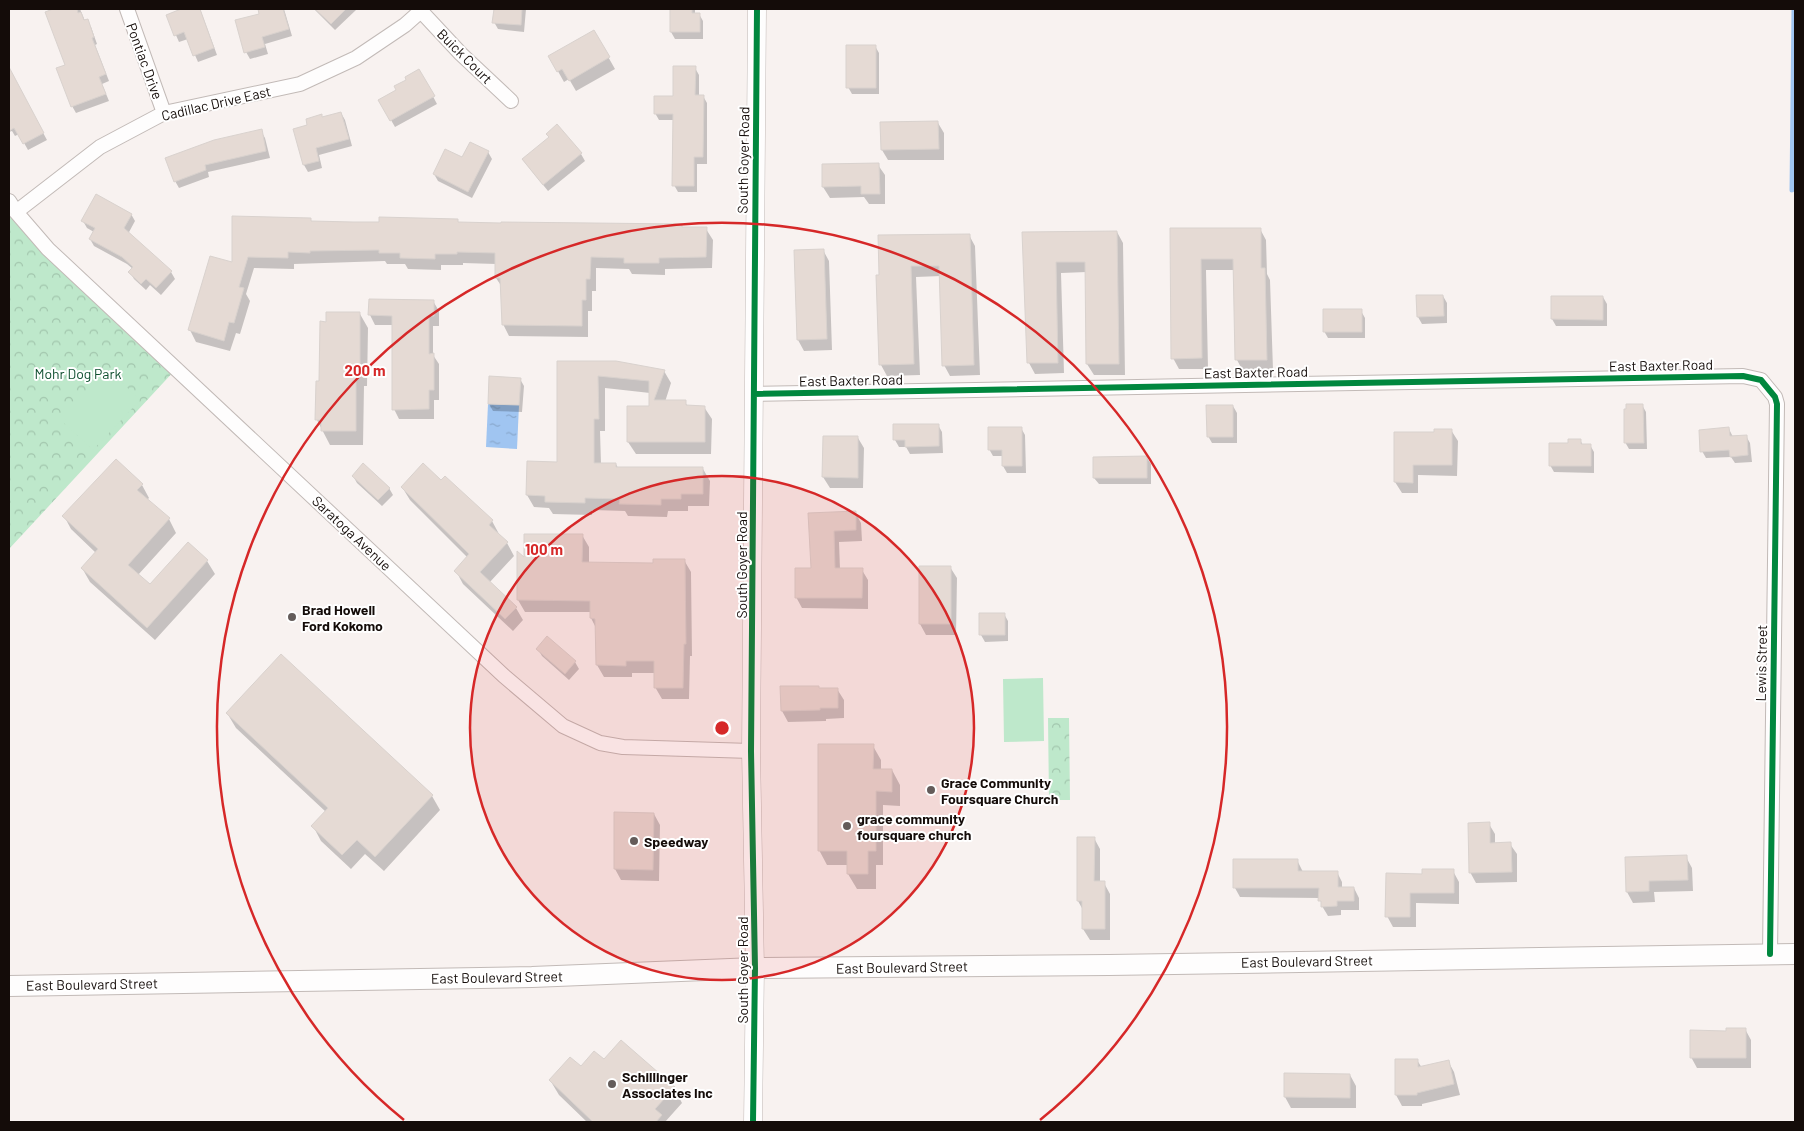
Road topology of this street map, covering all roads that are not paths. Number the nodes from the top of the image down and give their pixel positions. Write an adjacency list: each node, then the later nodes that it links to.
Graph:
1 (126, 9): 5 (street, Pontiac Drive)
2 (421, 9): 4 (street, Buick Court); 5 (street, Cadillac Drive East)
3 (757, 9): 8 (street, South Goyer Road)
4 (511, 101)
5 (164, 113): 6 (street, Cadillac Drive East)
6 (12, 206): 9 (street, Saratoga Avenue)
7 (1758, 380): 8 (street, East Baxter Road); 10 (street, Lewis Street)
8 (754, 394): 9 (street, South Goyer Road)
9 (751, 751): 12 (street, South Goyer Road)
10 (1770, 954): 11 (main road, East Boulevard Street); 12 (main road, East Boulevard Street)
11 (1795, 954)
12 (755, 968): 13 (main road, East Boulevard Street); 14 (street, South Goyer Road)
13 (9, 986)
14 (753, 1122)

